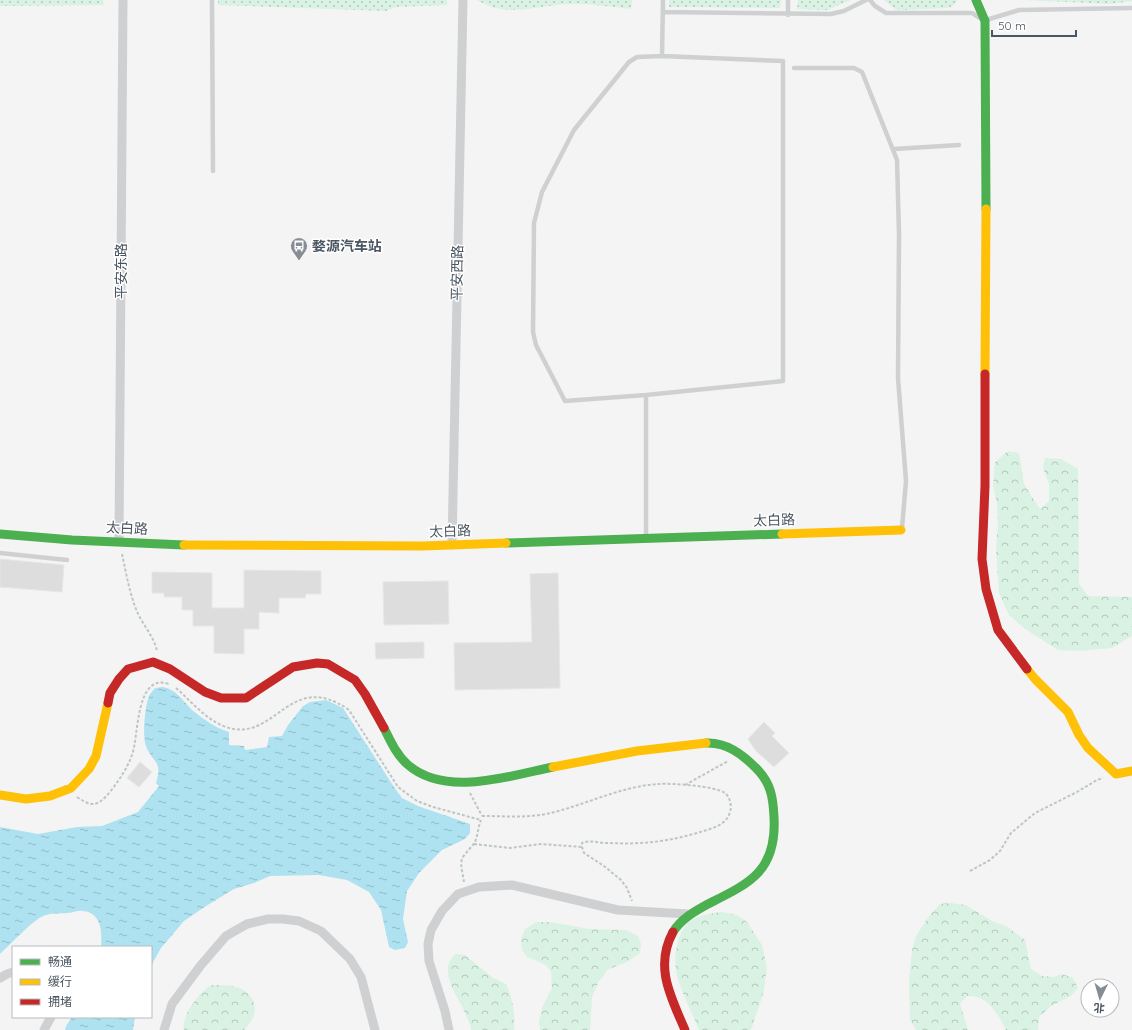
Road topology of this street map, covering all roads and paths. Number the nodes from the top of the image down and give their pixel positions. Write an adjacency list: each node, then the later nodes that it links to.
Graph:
1 (123, 0): 22 (street, 平安东路)
2 (212, 0): 17 (lane)
3 (463, 0): 23 (street, 平安西路)
4 (663, 0): 10 (lane)
5 (788, 0): 11 (lane)
6 (866, 0): 11 (lane)
7 (870, 0): 12 (lane)
8 (976, 0): 12 (street)
9 (1132, 8): 12 (lane)
10 (663, 12): 11 (lane); 13 (lane)
11 (788, 15)
12 (985, 21): 29 (street)
13 (662, 56): 18 (lane); 18 (lane)
14 (794, 68): 16 (lane)
15 (959, 145): 16 (lane)
16 (894, 149): 19 (lane)
17 (213, 172)
18 (646, 395): 21 (lane)
19 (901, 530): 21 (street, 太白路)
20 (0, 534): 22 (street, 太白路)
21 (646, 538): 23 (street, 太白路)
22 (119, 541): 23 (street, 太白路); 26 (path)
23 (452, 545)
24 (0, 553): 25 (lane)
25 (66, 560)
26 (159, 665): 30 (street); 32 (street)
27 (738, 753): 30 (street); 31 (path); 41 (street)
28 (1132, 771): 29 (street)
29 (1116, 774): 38 (path)
30 (467, 783): 34 (path)
31 (684, 785): 34 (path); 37 (path)
32 (66, 790): 33 (street); 35 (path)
33 (0, 794)
34 (482, 816): 35 (path)
35 (482, 820): 36 (path)
36 (474, 844): 37 (path); 39 (path)
37 (582, 847): 40 (path)
38 (970, 871)
39 (467, 891): 40 (street); 48 (street)
40 (634, 911): 41 (street)
41 (688, 914): 49 (street)
42 (12, 972): 43 (street)
43 (0, 978)
44 (50, 1018): 45 (street)
45 (44, 1030)
46 (164, 1030): 47 (street)
47 (375, 1030)
48 (449, 1030)
49 (685, 1030)

